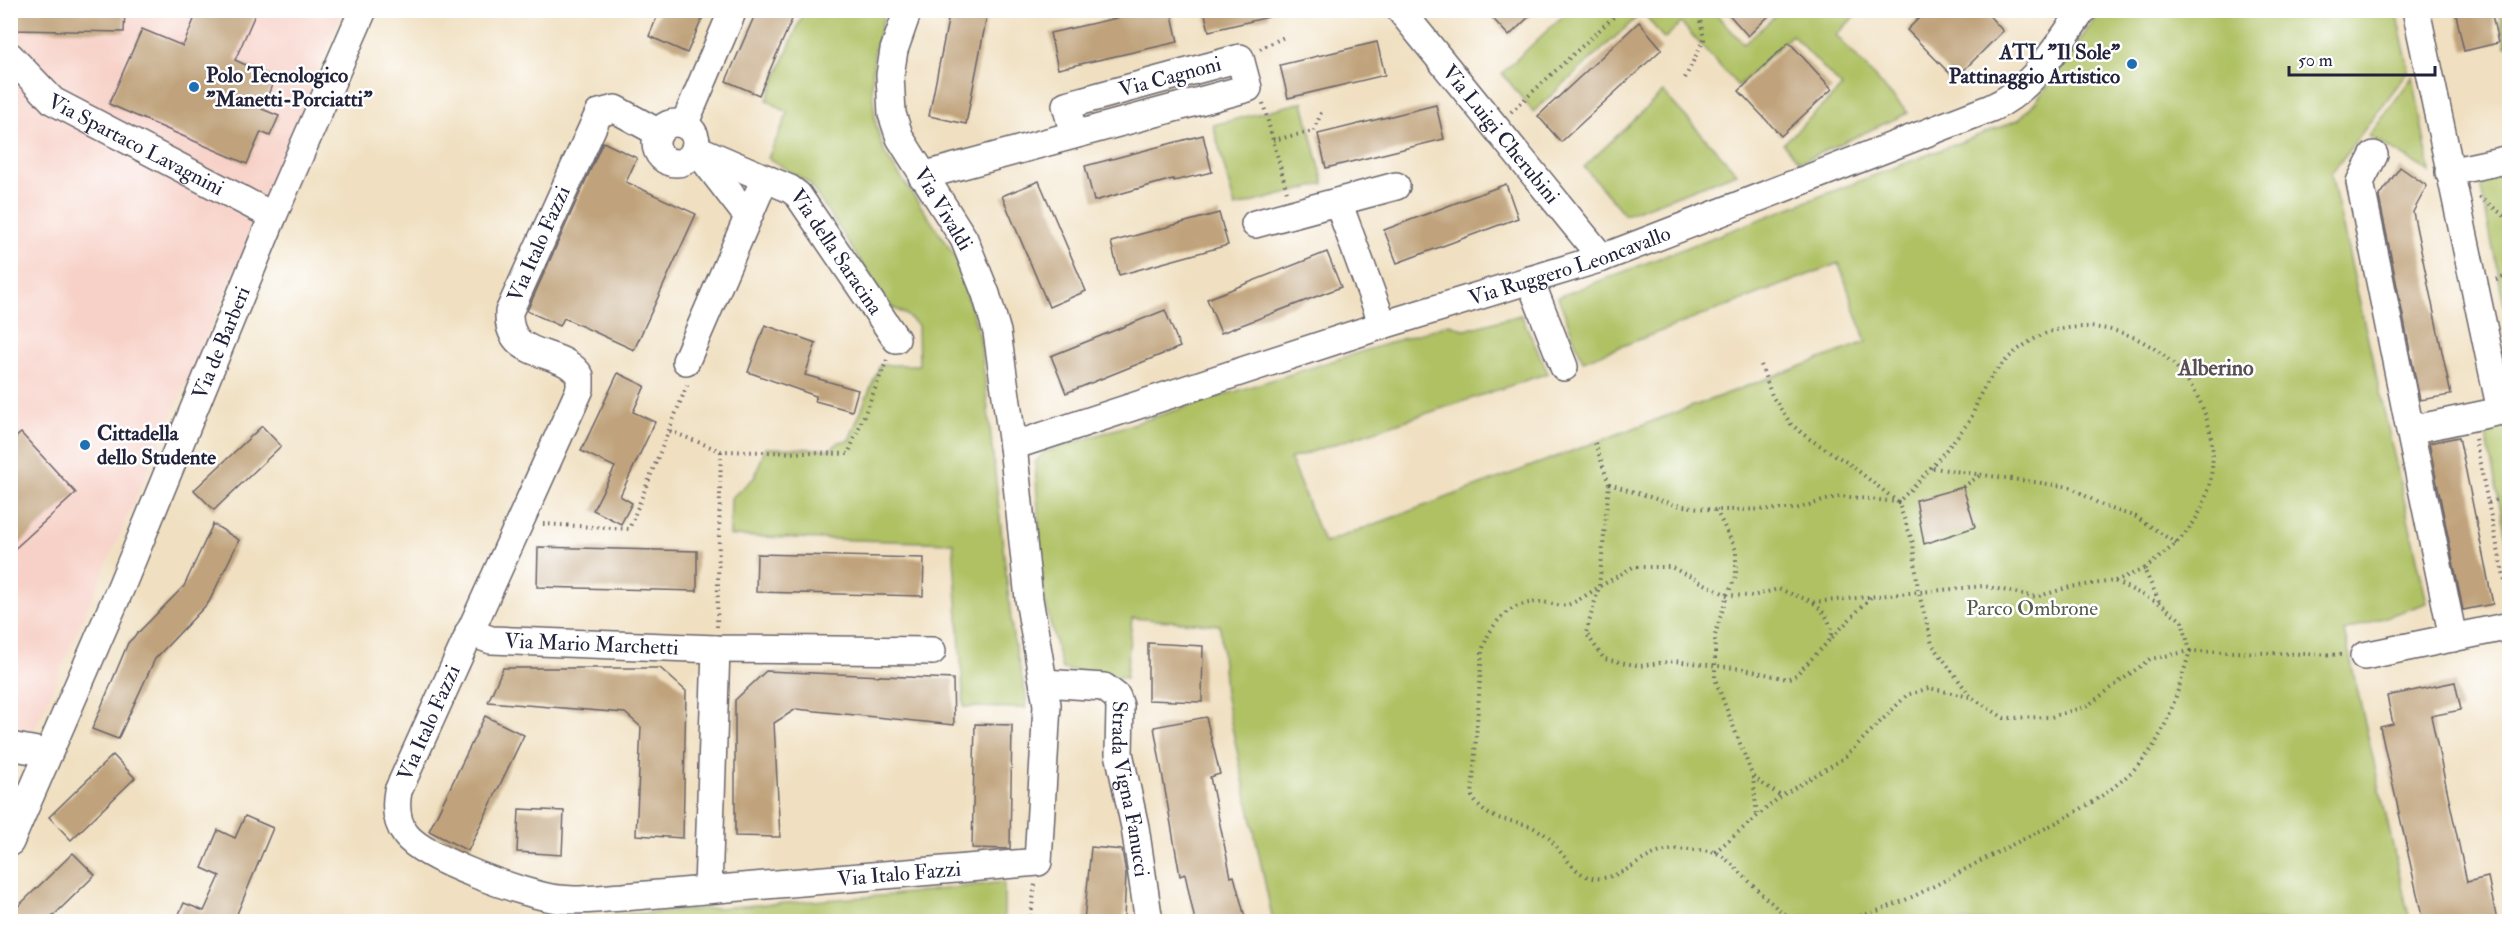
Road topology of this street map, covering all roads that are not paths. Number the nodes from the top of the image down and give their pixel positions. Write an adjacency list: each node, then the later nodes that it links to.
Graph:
1 (363, 10): 18 (street, Via de Barberi)
2 (733, 10): 10 (street)
3 (908, 10): 13 (street, Via Vivaldi)
4 (1400, 10): 21 (street, Via Luigi Cherubini)
5 (2416, 10): 15 (street)
6 (2074, 14): 21 (street, Via Ruggero Leoncavallo)
7 (10, 56): 18 (street, Via Spartaco Lavagnini)
8 (1248, 88): 13 (street, Via Cagnoni)
9 (658, 133): 10 (street); 10 (street); 30 (street, Via Italo Fazzi)
10 (689, 136): 14 (street, Via della Saracina); 19 (street)
11 (2373, 155): 27 (street)
12 (2510, 159): 15 (street)
13 (922, 176): 28 (street, Via Vivaldi)
14 (765, 178): 19 (street, Via della Saracina); 24 (street, Via della Saracina)
15 (2452, 185): 27 (street)
16 (1396, 186): 17 (street)
17 (1338, 202): 20 (street); 23 (street)
18 (267, 213): 37 (street, Via de Barberi)
19 (748, 214): 25 (street, Via della Saracina)
20 (1255, 224)
21 (1602, 258): 22 (street, Via Ruggero Leoncavallo)
22 (1530, 280): 23 (street, Via Ruggero Leoncavallo); 26 (street)
23 (1383, 325): 28 (street, Via Ruggero Leoncavallo)
24 (896, 339)
25 (686, 360)
26 (1564, 367)
27 (2410, 430): 31 (street)
28 (1013, 446): 35 (street)
29 (2510, 626): 31 (street)
30 (469, 632): 32 (street, Via Mario Marchetti); 39 (street, Via Italo Fazzi)
31 (2453, 638): 34 (street)
32 (716, 649): 33 (street, Via Mario Marchetti); 39 (street)
33 (932, 651)
34 (2364, 656)
35 (1044, 683): 39 (street, Via Italo Fazzi); 40 (street, Strada Vigna Fanucci)
36 (10, 746): 37 (street)
37 (48, 753): 38 (street, Via de Barberi)
38 (10, 842)
39 (708, 889)
40 (1149, 921)

